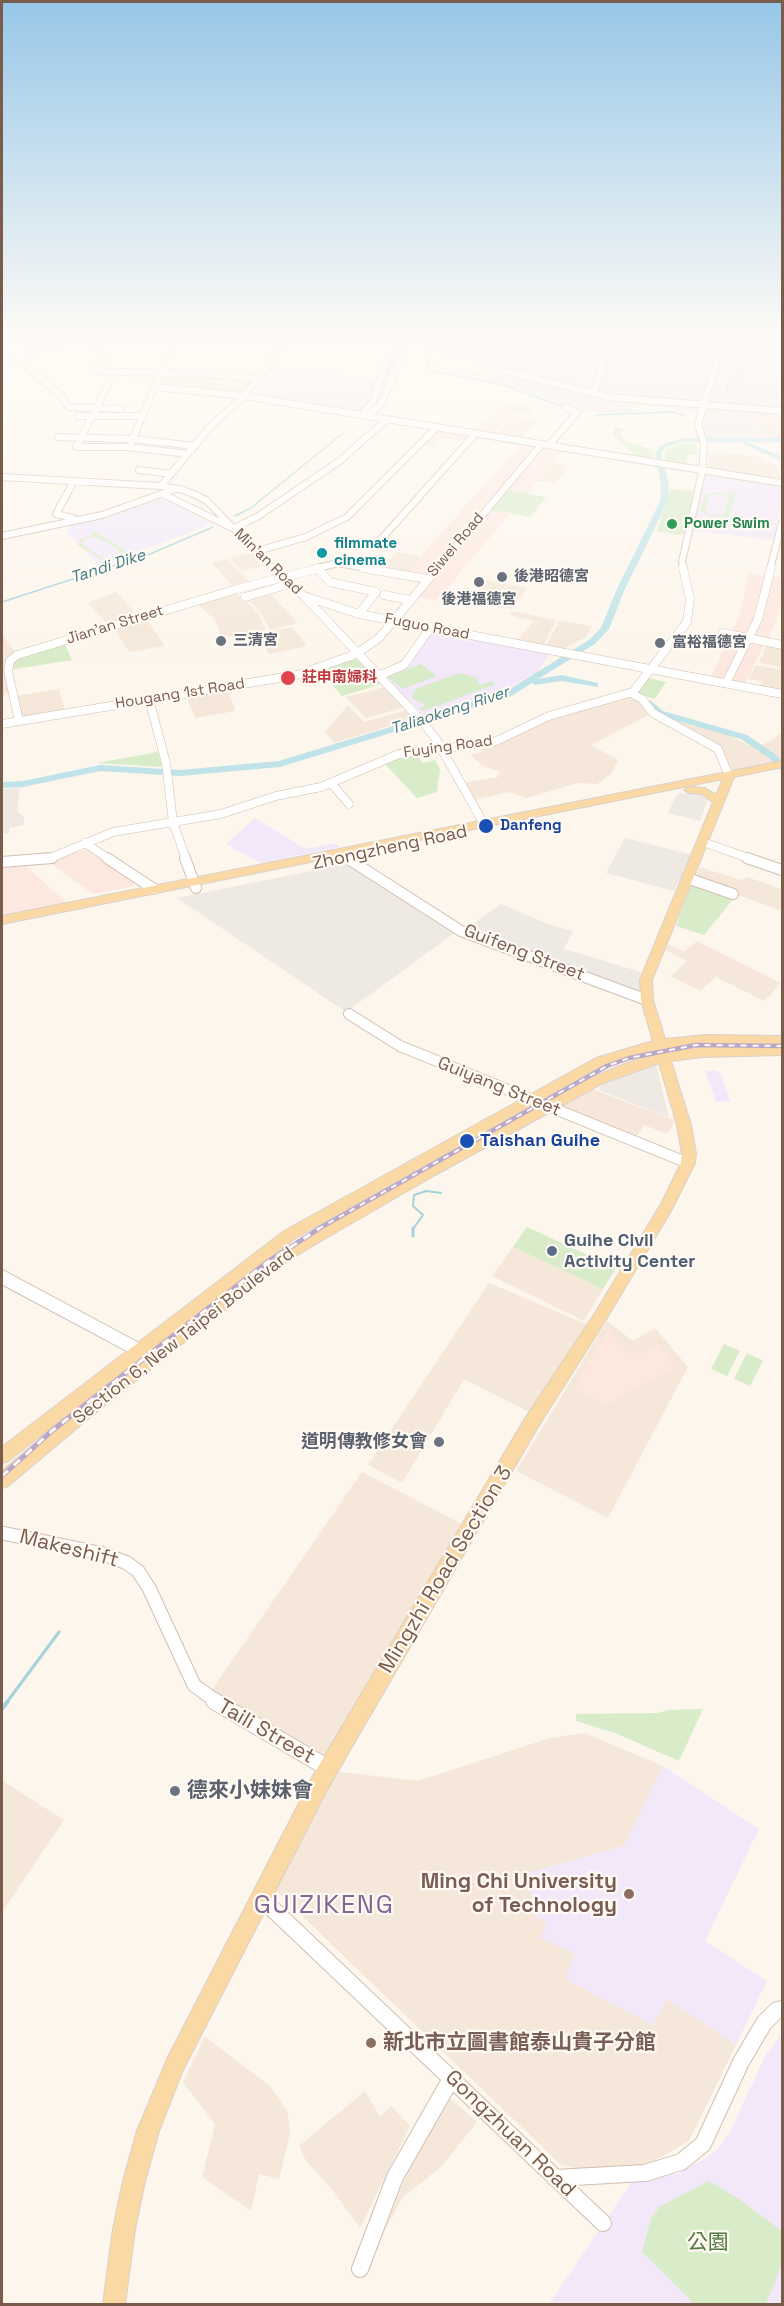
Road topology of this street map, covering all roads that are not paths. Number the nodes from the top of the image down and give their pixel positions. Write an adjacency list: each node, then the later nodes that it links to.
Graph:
1 (143, 449): 9 (street)
2 (193, 449): 9 (street)
3 (354, 449): 19 (street)
4 (415, 449): 22 (street)
5 (462, 449): 21 (street)
6 (542, 449): 25 (street, Siwei Road)
7 (575, 449): 11 (street)
8 (702, 449): 11 (street)
9 (188, 454): 12 (street)
10 (139, 470): 12 (street)
11 (701, 470): 15 (street); 38 (street)
12 (171, 474): 16 (street)
13 (2, 477): 14 (street)
14 (74, 481): 16 (street); 17 (street)
15 (783, 483)
16 (162, 490): 17 (street); 19 (street, Min'an Road); 19 (street)
17 (85, 519): 20 (street)
18 (783, 523): 35 (street)
19 (234, 528): 22 (street, Min'an Road)
20 (2, 536)
21 (375, 546)
22 (257, 551): 24 (street, Min'an Road)
23 (317, 568): 24 (street, Jian'an Street); 25 (street, Jian'an Street); 31 (street)
24 (281, 577): 26 (street, Min'an Road); 44 (street, Jian'an Street)
25 (427, 579): 30 (street, Siwei Road)
26 (290, 584): 28 (street, Min'an Road); 29 (street)
27 (384, 595): 30 (street)
28 (304, 596): 31 (street, Fuguo Road); 37 (street, Min'an Road)
29 (245, 597)
30 (410, 600): 32 (street, Siwei Road)
31 (359, 614): 32 (street, Fuguo Road)
32 (394, 620): 33 (street, Fuguo Road); 37 (street, Hougang 1st Road)
33 (431, 627): 38 (street, Fuguo Road); 39 (street)
34 (723, 633): 35 (street)
35 (750, 639): 36 (street); 40 (street)
36 (783, 645)
37 (356, 654): 39 (street, Min'an Road); 43 (street, Hougang 1st Road)
38 (651, 669): 40 (street); 41 (street)
39 (378, 676): 46 (street, Min'an Road)
40 (726, 683): 42 (street)
41 (631, 693): 46 (street, Fuying Road); 48 (street)
42 (783, 694)
43 (149, 699): 44 (street, Hougang 1st Road); 53 (street)
44 (19, 721): 45 (street, Hougang 1st Road)
45 (2, 724)
46 (442, 749): 49 (street, Fuying Road); 54 (street, Min'an Road)
47 (780, 768): 48 (main road, Zhongzheng Road)
48 (728, 779): 50 (main road, Zhongzheng Road); 51 (main road); 54 (main road, Zhongzheng Road)
49 (331, 783): 52 (street); 53 (street, Fuying Road)
50 (689, 790): 51 (main road); 54 (main road, Zhongzheng Road)
51 (719, 802): 55 (main road)
52 (349, 804)
53 (173, 822): 56 (street, Fuying Road); 61 (street)
54 (485, 826): 57 (main road, Zhongzheng Road); 61 (main road, Zhongzheng Road)
55 (703, 842): 59 (street); 60 (main road)
56 (85, 843): 58 (street, Fuying Road); 62 (street)
57 (346, 857): 61 (main road, Zhongzheng Road); 66 (street, Guifeng Street)
58 (2, 862)
59 (783, 870)
60 (687, 878): 63 (street); 66 (main road)
61 (195, 885): 62 (main road, Zhongzheng Road); 65 (main road, Zhongzheng Road)
62 (154, 890): 64 (main road, Zhongzheng Road)
63 (733, 894)
64 (2, 920)
65 (2, 927)
66 (647, 1000): 69 (main road)
67 (349, 1014): 70 (street, Guiyang Street)
68 (781, 1047): 69 (main road)
69 (661, 1050): 70 (main road, Section 6, New Taipei Boulevard); 71 (main road, Section 6, New Taipei Boulevard); 72 (main road)
70 (530, 1101): 71 (street, Guiyang Street); 74 (main road, Section 6, New Taipei Boulevard)
71 (547, 1107): 72 (street, Guiyang Street); 75 (main road, Section 6, New Taipei Boulevard)
72 (688, 1163): 80 (main road, Mingzhi Road Section 3)
73 (2, 1276): 74 (street)
74 (139, 1349): 75 (street); 76 (main road, Section 6, New Taipei Boulevard)
75 (151, 1359): 77 (main road, Section 6, New Taipei Boulevard)
76 (2, 1456)
77 (2, 1481)
78 (2, 1533): 79 (street, Makeshift)
79 (204, 1695): 80 (street, Taili Street)
80 (328, 1768): 81 (main road, Mingzhi Road Section 3)
81 (260, 1897): 83 (street, Gongzhuan Road); 87 (main road, Mingzhi Road Section 3)
82 (783, 2009): 84 (street)
83 (451, 2079): 84 (street, Gongzhuan Road); 86 (street)
84 (555, 2178): 85 (street, Gongzhuan Road)
85 (603, 2223)
86 (360, 2269)
87 (114, 2304)

